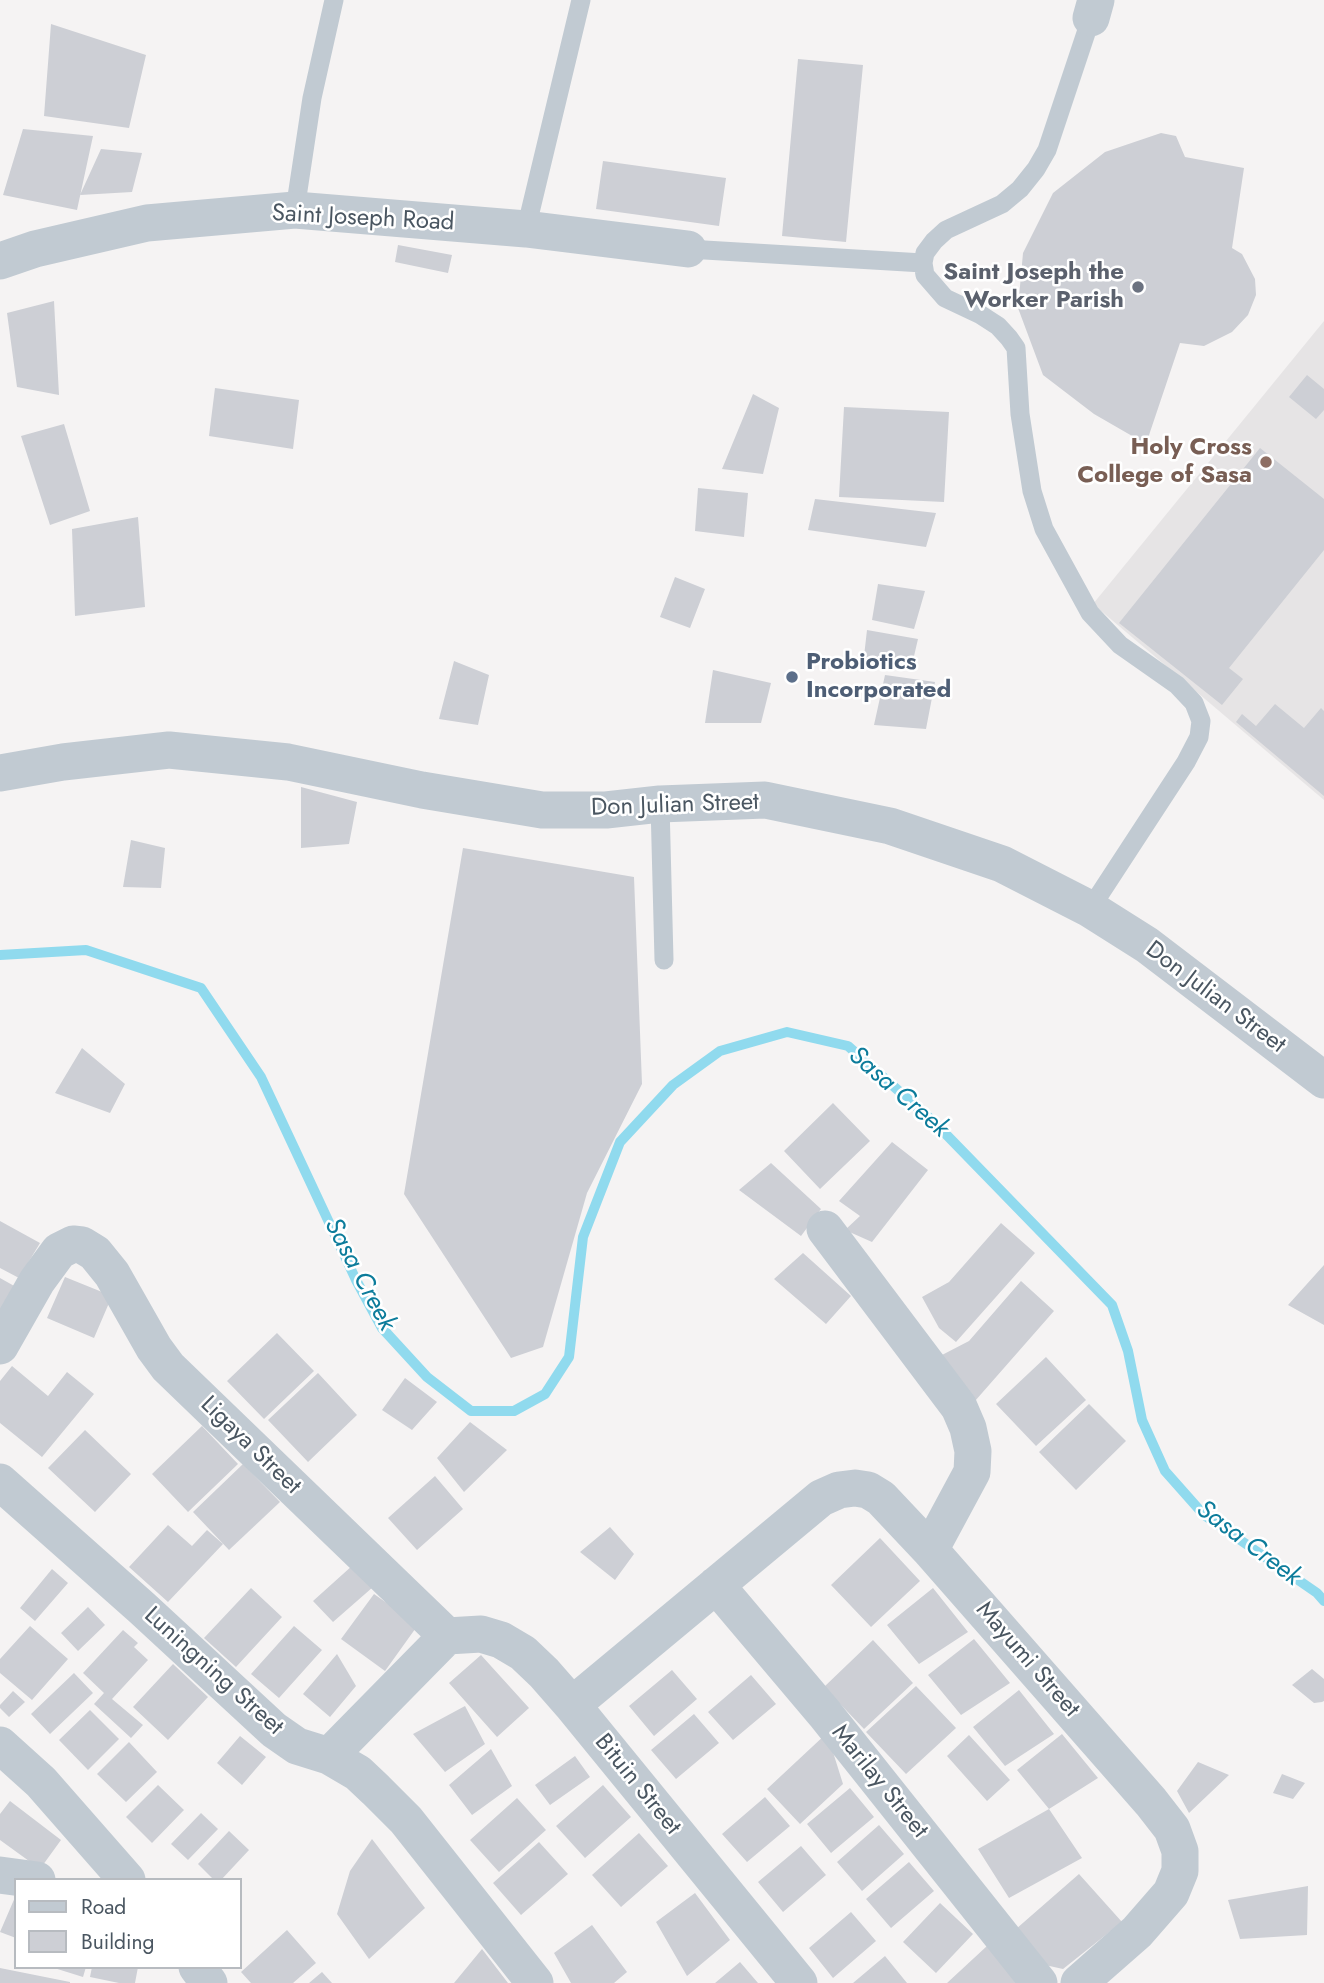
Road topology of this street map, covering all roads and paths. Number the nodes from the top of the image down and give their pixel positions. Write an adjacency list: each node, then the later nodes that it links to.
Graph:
1 (334, 0): 4 (lane)
2 (581, 0): 5 (lane)
3 (1094, 9): 8 (lane)
4 (295, 210): 5 (street, Saint Joseph Road); 7 (street, Saint Joseph Road)
5 (526, 229): 6 (street, Saint Joseph Road)
6 (688, 249): 8 (lane)
7 (0, 261)
8 (923, 263): 11 (lane)
9 (0, 773): 10 (street, Don Julian Street)
10 (660, 804): 11 (street, Don Julian Street); 12 (lane)
11 (1090, 909): 13 (street, Don Julian Street)
12 (664, 961)
13 (1324, 1080)
14 (825, 1229): 17 (street)
15 (0, 1346): 19 (street, Ligaya Street)
16 (0, 1482): 22 (street, Luningning Street)
17 (930, 1550): 18 (street, Mayumi Street); 29 (street, Mayumi Street)
18 (716, 1585): 20 (street); 28 (street, Marilay Street)
19 (447, 1636): 20 (street, Bituin Street); 22 (street)
20 (572, 1705): 27 (street, Bituin Street)
21 (0, 1745): 25 (street)
22 (329, 1756): 26 (street, Luningning Street)
23 (0, 1875): 24 (street)
24 (22, 1878)
25 (125, 1878)
26 (534, 1983)
27 (799, 1983)
28 (1039, 1983)
29 (1079, 1983)

